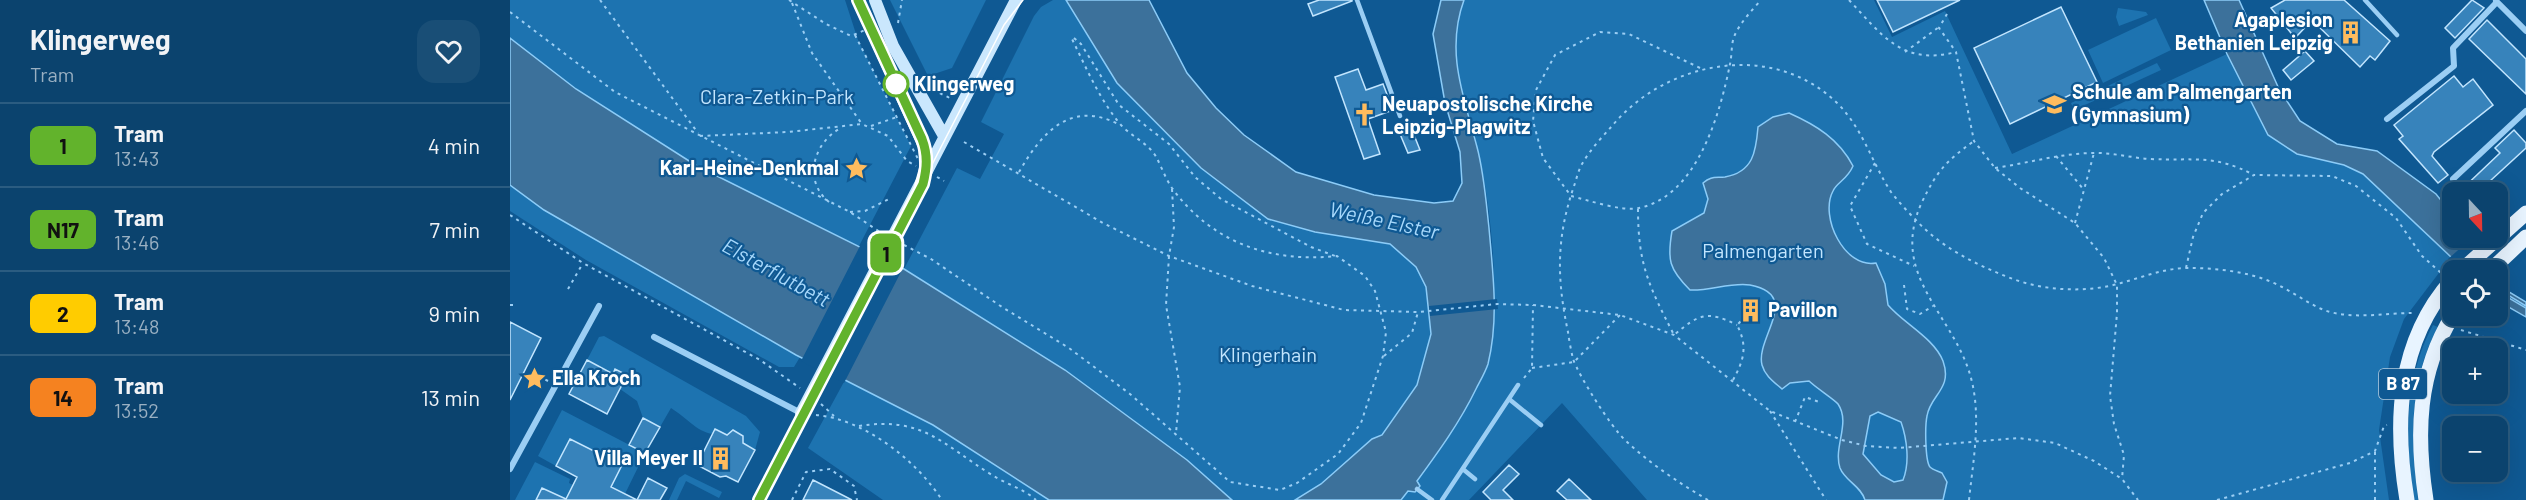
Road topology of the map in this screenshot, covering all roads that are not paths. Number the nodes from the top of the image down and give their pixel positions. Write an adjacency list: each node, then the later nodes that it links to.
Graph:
1 (875, 0): 11 (main road)
2 (1016, 0): 11 (main road)
3 (1357, 0): 9 (lane)
4 (2365, 0): 7 (lane)
5 (2496, 1): 6 (street); 10 (street)
6 (2526, 31)
7 (2397, 35)
8 (2526, 111): 12 (street)
9 (1400, 116)
10 (2387, 119)
11 (944, 136): 23 (main road)
12 (2453, 179)
13 (2526, 213): 15 (main road)
14 (2526, 237): 16 (main road)
15 (2473, 260)
16 (2501, 260)
17 (2442, 294): 31 (main road, B 87)
18 (599, 306): 25 (street)
19 (2448, 326): 32 (main road, B 87)
20 (654, 337): 23 (street)
21 (1518, 385): 22 (lane)
22 (1509, 399): 24 (lane); 26 (lane)
23 (801, 413)
24 (1541, 425)
25 (510, 469)
26 (1464, 470): 27 (lane); 30 (lane)
27 (1475, 480)
28 (1417, 489): 29 (lane)
29 (1432, 500)
30 (1442, 500)
31 (2407, 500)
32 (2426, 500)

